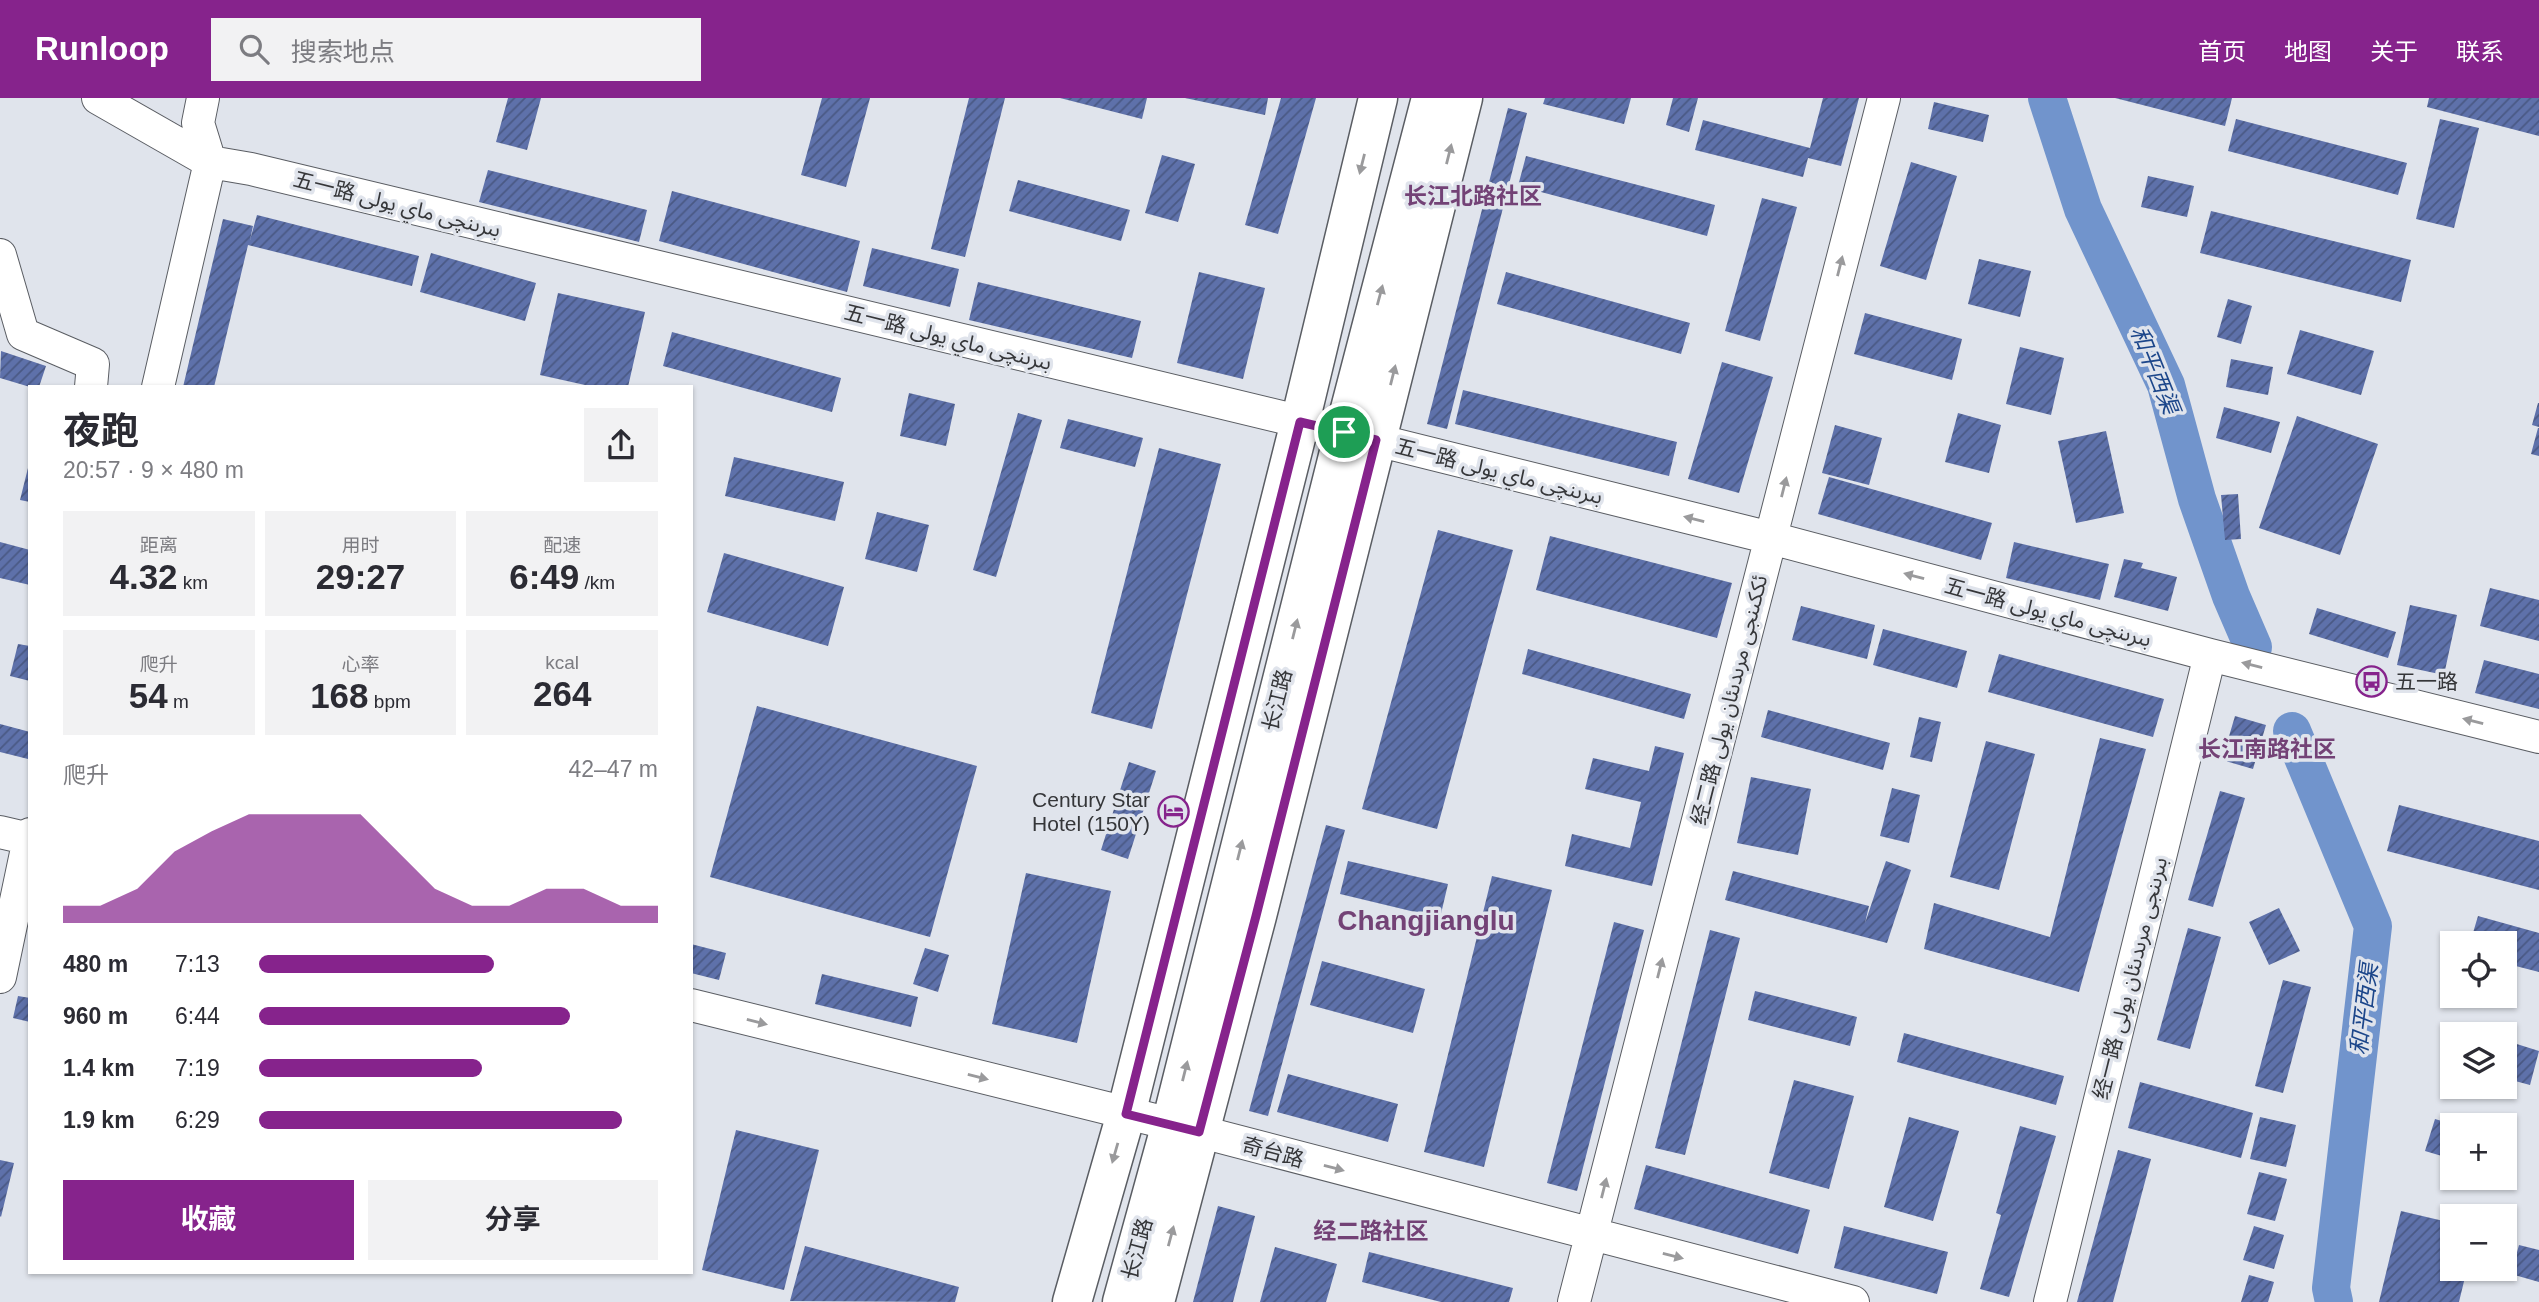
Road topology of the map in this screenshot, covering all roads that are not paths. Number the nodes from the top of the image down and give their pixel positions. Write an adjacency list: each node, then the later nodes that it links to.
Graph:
1 (98, 98): 7 (street)
2 (203, 98): 7 (street)
3 (1378, 98): 11 (main road, one-way to 11)
4 (1431, 98): 12 (main road, 长江路, one-way to 4)
5 (1463, 98): 12 (main road, one-way to 5)
6 (1884, 98): 13 (street, 经二路 ئككىنجى مرىدىئان يولى, one-way to 6)
7 (210, 162): 10 (street); 11 (street, 五一路 بىرىنچى ماي يولى)
8 (0, 255): 9 (street)
9 (91, 385)
10 (158, 385)
11 (1300, 422): 12 (street, 五一路 بىرىنچى ماي يولى); 19 (main road)
12 (1360, 436): 13 (street, 五一路 بىرىنچى ماي يولى, one-way to 12); 20 (main road, 长江路, one-way to 12)
13 (1771, 538): 14 (street, 五一路 بىرىنچى ماي يولى, one-way to 13); 21 (street, 经二路 ئككىنجى مرىدىئان يولى, one-way to 13)
14 (2210, 655): 15 (street, 五一路 بىرىنچى ماي يولى, one-way to 14); 28 (street, 经一路 بىرىنجى مرىدىئان يولى)
15 (2539, 737)
16 (22, 836): 17 (street)
17 (0, 977)
18 (693, 1006): 19 (street, 奇台路, one-way to 19)
19 (1126, 1114): 20 (street, 奇台路); 23 (main road, one-way to 23)
20 (1185, 1128): 21 (street, 奇台路, one-way to 21); 24 (main road, 长江路); 25 (main road, one-way to 20)
21 (1592, 1235): 22 (street, 奇台路, one-way to 22); 26 (street, 经二路 ئككىنجى مرىدىئان يولى)
22 (1815, 1297): 27 (street, 奇台路)
23 (1072, 1302)
24 (1122, 1302)
25 (1155, 1302)
26 (1574, 1302)
27 (1853, 1302)
28 (2050, 1302)

